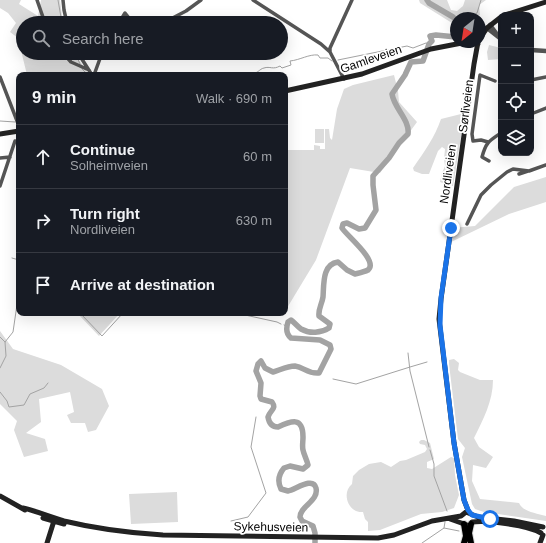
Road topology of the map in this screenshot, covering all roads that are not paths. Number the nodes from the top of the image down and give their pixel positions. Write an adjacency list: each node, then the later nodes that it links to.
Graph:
1 (37, 0): 8 (street)
2 (63, 0): 9 (street)
3 (202, 0): 10 (street)
4 (253, 0): 11 (street)
5 (352, 0): 21 (street)
6 (546, 2): 7 (main road)
7 (514, 12)
8 (43, 16)
9 (65, 16)
10 (176, 16)
11 (278, 16)
12 (498, 19): 14 (main road)
13 (288, 23): 21 (street)
14 (488, 26): 15 (main road); 16 (street)
15 (486, 29)
16 (498, 36)
17 (450, 46): 29 (main road, Gamleveien)
18 (477, 48): 50 (main road, Nordliveien)
19 (534, 50): 20 (street)
20 (546, 51)
21 (330, 52): 29 (street)
22 (69, 60): 25 (street)
23 (82, 60): 25 (street)
24 (99, 60): 26 (street)
25 (88, 70)
26 (94, 72)
27 (0, 77): 35 (street)
28 (546, 77): 30 (street)
29 (344, 79): 32 (main road, Gamleveien)
30 (534, 79)
31 (495, 82): 40 (street, Sørliveien)
32 (288, 90)
33 (546, 108): 34 (street)
34 (534, 113)
35 (16, 118)
36 (16, 131): 37 (main road)
37 (0, 134)
38 (498, 135): 40 (street)
39 (15, 141): 41 (street)
40 (488, 142): 43 (street)
41 (10, 157): 42 (street); 47 (street)
42 (0, 158)
43 (489, 161)
44 (546, 165): 45 (street)
45 (529, 171): 46 (street); 48 (street)
46 (519, 174)
47 (0, 186)
48 (467, 224)
49 (0, 496): 54 (main road, Sykehusveien)
50 (464, 500): 51 (main road, Nordliveien); 52 (main road, Nordliveien)
51 (471, 514): 52 (main road, Sykehusveien); 55 (main road); 56 (main road)
52 (462, 515): 53 (main road, Sykehusveien); 55 (main road, Nordliveien)
53 (448, 519): 54 (main road, Sykehusveien); 55 (main road, Sykehusveien)
54 (52, 520): 57 (main road)
55 (467, 523): 56 (main road, Sykehusveien); 58 (highway); 59 (highway)
56 (544, 533): 60 (main road)
57 (47, 543)
58 (464, 543)
59 (471, 543)
60 (541, 543)

